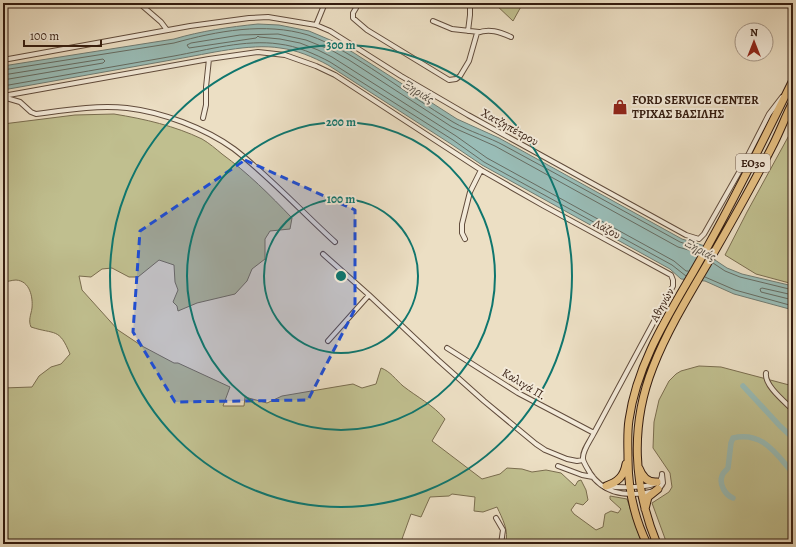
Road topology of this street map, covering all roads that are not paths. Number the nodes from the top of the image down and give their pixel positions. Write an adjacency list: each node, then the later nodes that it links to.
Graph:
1 (139, 3): 7 (street)
2 (325, 3): 6 (street)
3 (470, 3): 8 (street)
4 (356, 8): 9 (street)
5 (433, 21): 8 (street)
6 (316, 25): 7 (street, Χατζηπέτρου); 20 (street, Χατζηπέτρου)
7 (167, 30): 12 (street, Χατζηπέτρου)
8 (468, 31): 9 (street)
9 (479, 32): 10 (street)
10 (511, 37)
11 (209, 59): 15 (street, Λάζου); 17 (street); 18 (street, Λάζου)
12 (3, 60)
13 (793, 80): 14 (main road, Αθηνών / ΕΟ30)
14 (787, 93): 20 (street, Αθηνών); 22 (main road, Αθηνών / ΕΟ30)
15 (3, 96): 21 (street)
16 (793, 102): 22 (main road, Αθηνών / ΕΟ30)
17 (203, 118)
18 (482, 170): 19 (street); 24 (street, Λάζου)
19 (465, 239)
20 (699, 239)
21 (335, 242)
22 (712, 247): 25 (main road, Αθηνών / ΕΟ30)
23 (323, 254): 26 (street)
24 (674, 284): 31 (street, Αθηνών)
25 (691, 284): 32 (main road, Αθηνών / ΕΟ30); 34 (main road, Αθηνών / ΕΟ30)
26 (369, 295): 27 (street); 33 (street)
27 (328, 341)
28 (446, 348): 31 (street, Καλιγά Π.)
29 (766, 373): 30 (street)
30 (793, 410)
31 (594, 434): 33 (street, Αθηνών)
32 (628, 456): 37 (main road); 40 (main road, Αθηνών / ΕΟ30)
33 (583, 460): 36 (street)
34 (637, 460): 38 (main road); 39 (main road, Αθηνών / ΕΟ30)
35 (558, 466): 36 (street)
36 (593, 477): 37 (street)
37 (604, 486): 40 (street); 40 (street)
38 (658, 486): 39 (street); 39 (street); 41 (main road)
39 (640, 490): 40 (street); 40 (street); 41 (main road, Αθηνών / ΕΟ30)
40 (630, 491): 44 (main road, Αθηνών / ΕΟ30)
41 (645, 511): 45 (main road, Αθηνών / ΕΟ30)
42 (496, 518): 43 (street)
43 (501, 544)
44 (647, 544)
45 (657, 544)

